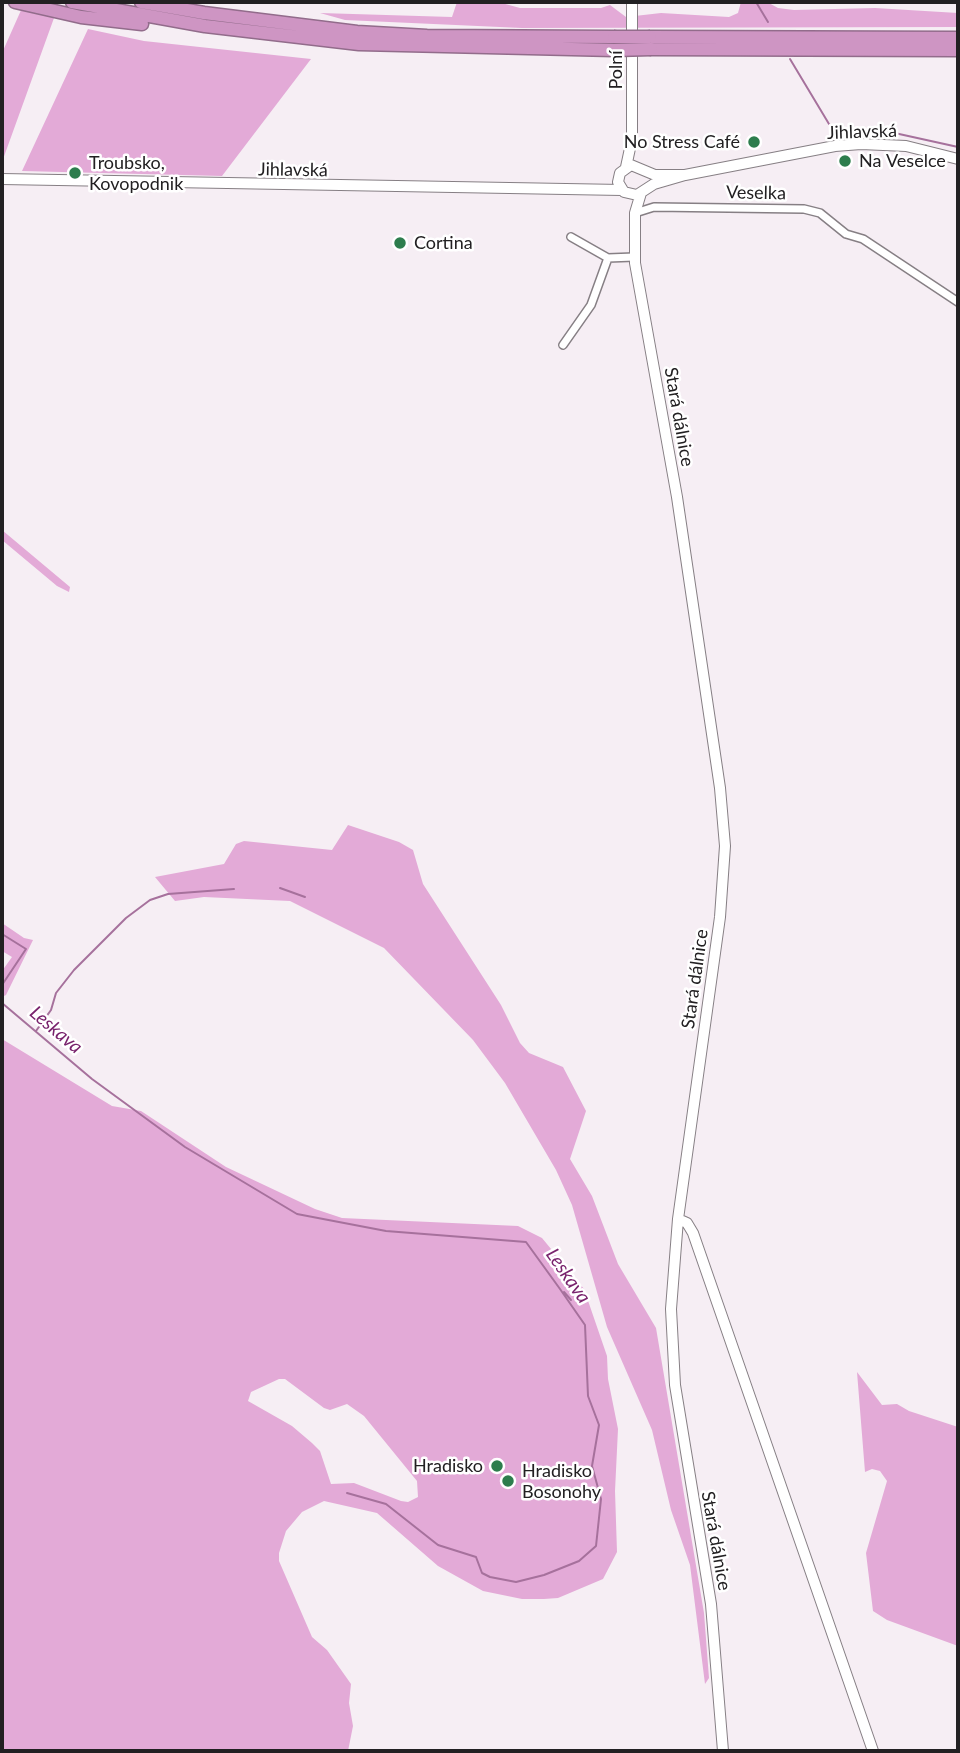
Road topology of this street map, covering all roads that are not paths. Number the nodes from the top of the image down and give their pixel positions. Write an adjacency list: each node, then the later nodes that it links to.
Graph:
1 (15, 2): 7 (highway)
2 (72, 2): 7 (highway)
3 (141, 2): 6 (highway)
4 (186, 2): 6 (highway)
5 (632, 2): 12 (main road, Polní)
6 (243, 18): 10 (highway)
7 (205, 26): 10 (highway)
8 (958, 38): 9 (highway)
9 (651, 43): 10 (highway, bridge); 11 (highway)
10 (614, 44)
11 (958, 50)
12 (632, 139): 14 (main road, Polní); 15 (main road, Polní)
13 (958, 159): 16 (main road, Jihlavská)
14 (626, 167): 15 (main road, Jihlavská); 17 (main road)
15 (644, 169): 16 (main road, Jihlavská); 20 (main road)
16 (685, 175): 20 (main road, Jihlavská)
17 (619, 177): 19 (main road, Jihlavská); 21 (main road)
18 (2, 179): 19 (main road, Jihlavská)
19 (583, 190): 21 (main road, Jihlavská)
20 (644, 190): 21 (main road, Jihlavská); 22 (main road, Stará dálnice)
21 (625, 192): 22 (main road, Stará dálnice)
22 (635, 213): 24 (main road, Stará dálnice); 26 (street, Veselka)
23 (571, 237): 25 (street)
24 (634, 257): 25 (street); 28 (main road, Stará dálnice)
25 (608, 258): 27 (street)
26 (958, 302)
27 (563, 345)
28 (678, 1219): 29 (main road, Stará dálnice); 30 (main road)
29 (723, 1751)
30 (873, 1751)

